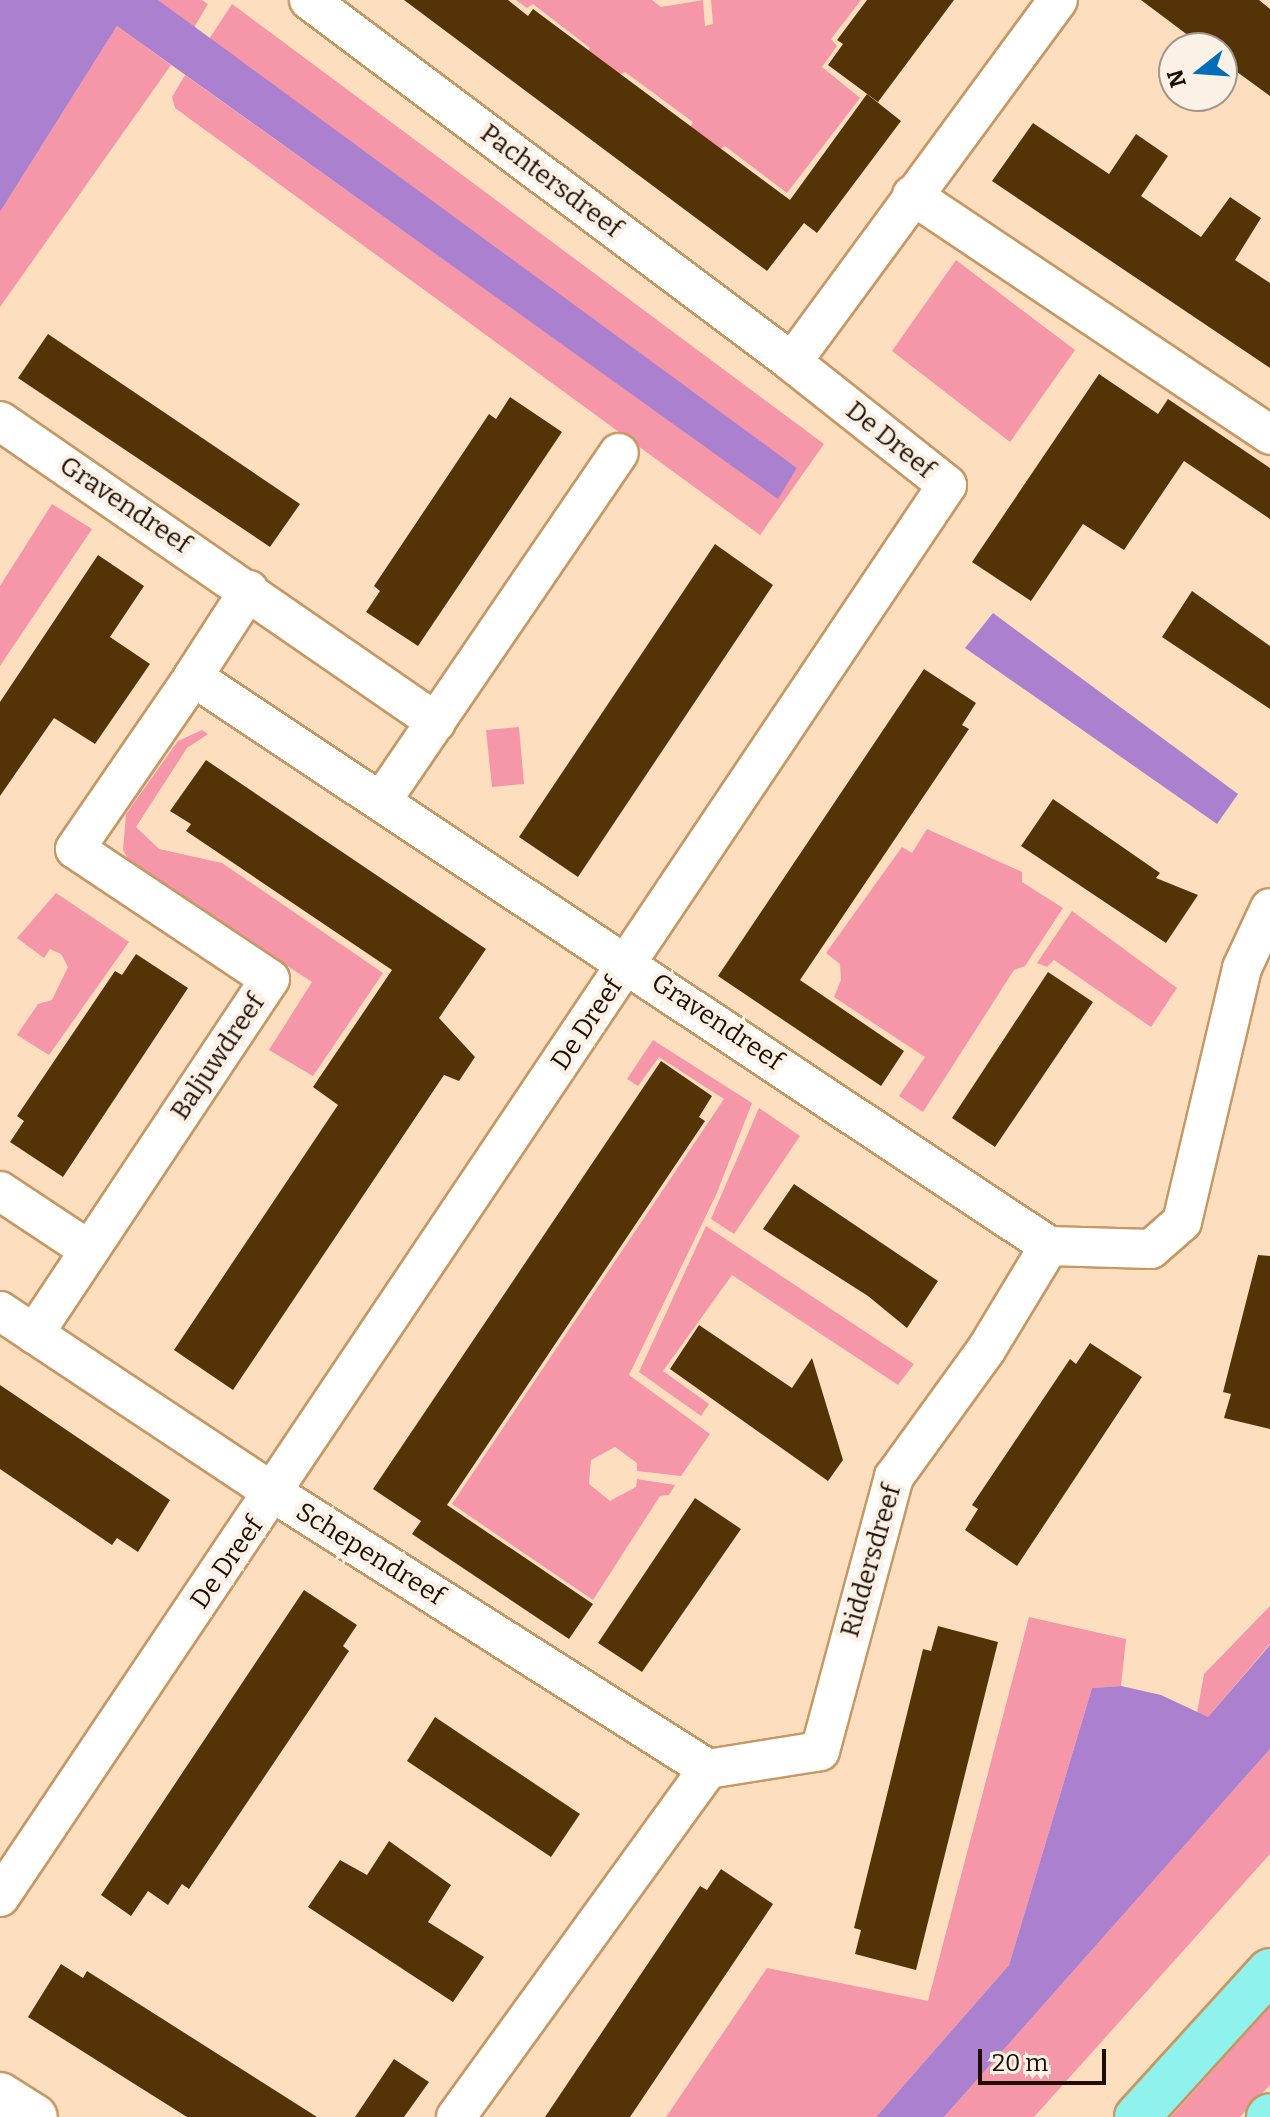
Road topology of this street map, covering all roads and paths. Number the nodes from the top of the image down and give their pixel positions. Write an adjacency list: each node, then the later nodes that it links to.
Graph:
1 (309, 0): 4 (street, Pachtersdreef)
2 (1058, 0): 3 (street)
3 (912, 195): 4 (street); 6 (street)
4 (792, 362): 13 (street, De Dreef)
5 (0, 421): 8 (street, Gravendreef)
6 (1270, 435)
7 (619, 453): 10 (street)
8 (249, 590): 9 (street); 10 (street, Gravendreef)
9 (193, 677): 11 (street, Gravendreef); 16 (street, Baljuwdreef)
10 (436, 722): 11 (street)
11 (382, 800): 13 (street, Gravendreef)
12 (1270, 908): 15 (street)
13 (628, 962): 15 (street, Gravendreef); 19 (street, De Dreef)
14 (0, 1191): 16 (street)
15 (1049, 1246): 20 (street, Riddersdreef)
16 (89, 1250): 18 (street)
17 (0, 1311): 18 (street, Schependreef)
18 (34, 1334): 19 (street, Schependreef)
19 (275, 1494): 20 (street, Schependreef); 21 (street, De Dreef)
20 (708, 1769): 25 (street)
21 (0, 1897)
22 (1270, 1971): 26 (main road)
23 (0, 2095): 24 (street)
24 (35, 2117)
25 (456, 2117)
26 (1137, 2117)

